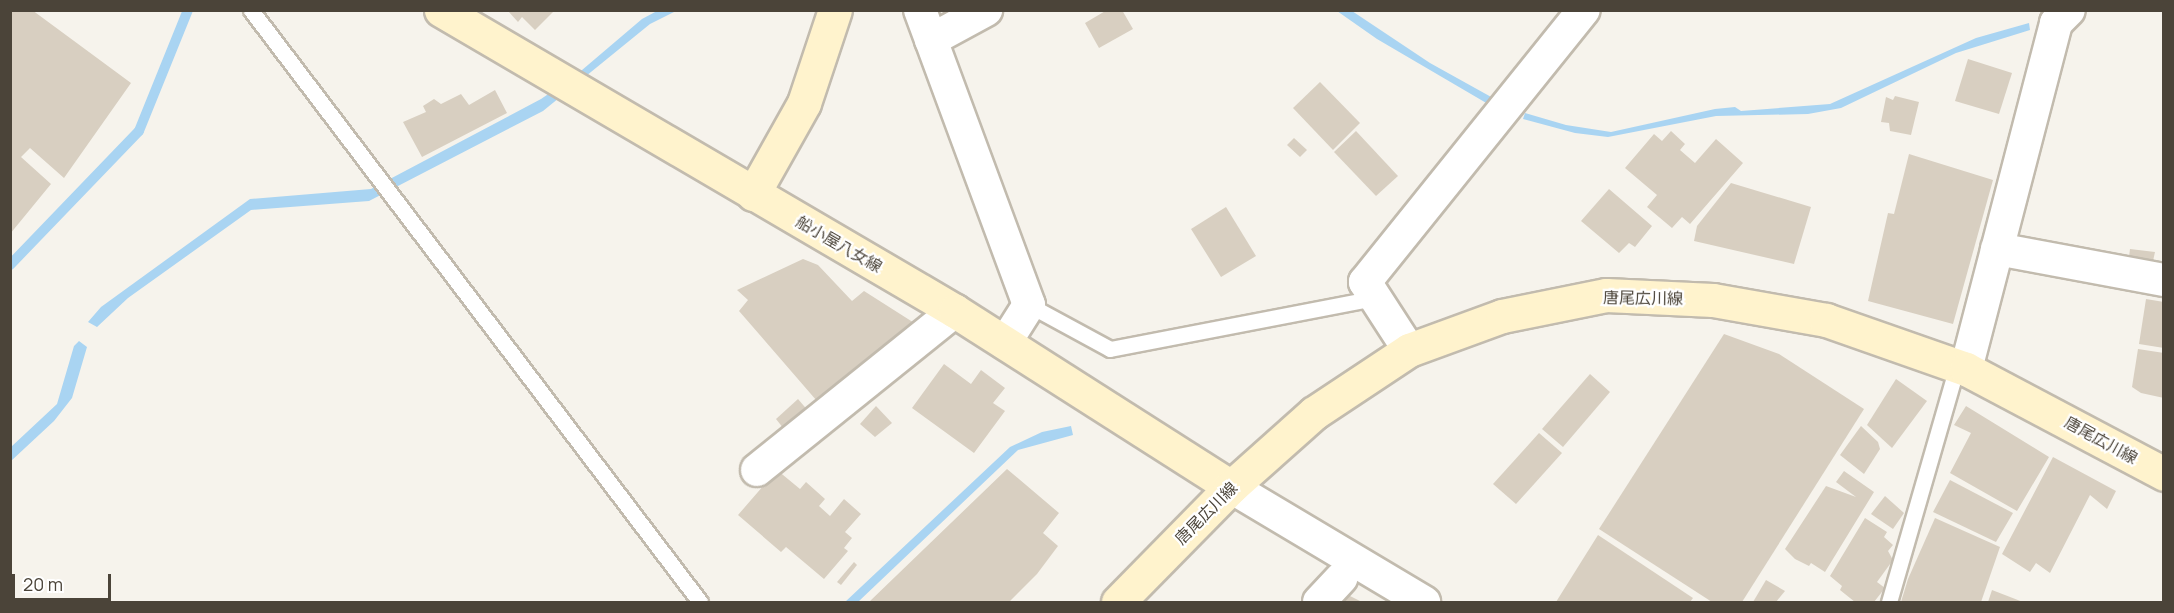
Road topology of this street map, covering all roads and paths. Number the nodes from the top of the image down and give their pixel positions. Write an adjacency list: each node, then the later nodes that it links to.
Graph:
1 (250, 10): 22 (lane)
2 (441, 10): 9 (main road, 船小屋八女線)
3 (835, 10): 9 (main road)
4 (920, 10): 8 (street)
5 (986, 10): 8 (street)
6 (1584, 10): 12 (street)
7 (2069, 10): 10 (street)
8 (931, 40): 13 (street)
9 (753, 194): 14 (main road, 船小屋八女線)
10 (1997, 249): 11 (street); 17 (street)
11 (2163, 280)
12 (1376, 298): 13 (lane); 16 (street)
13 (1029, 305): 15 (street)
14 (955, 311): 15 (main road, 船小屋八女線); 18 (street)
15 (1005, 344): 20 (main road, 船小屋八女線)
16 (1409, 350): 17 (main road, 唐尾広川線); 20 (main road, 唐尾広川線)
17 (1961, 367): 19 (main road, 唐尾広川線); 26 (lane)
18 (757, 470)
19 (2163, 474)
20 (1231, 487): 23 (main road, 唐尾広川線); 25 (street)
21 (1341, 578): 24 (street)
22 (700, 603)
23 (1118, 603)
24 (1319, 603)
25 (1424, 603)
26 (1889, 603)

